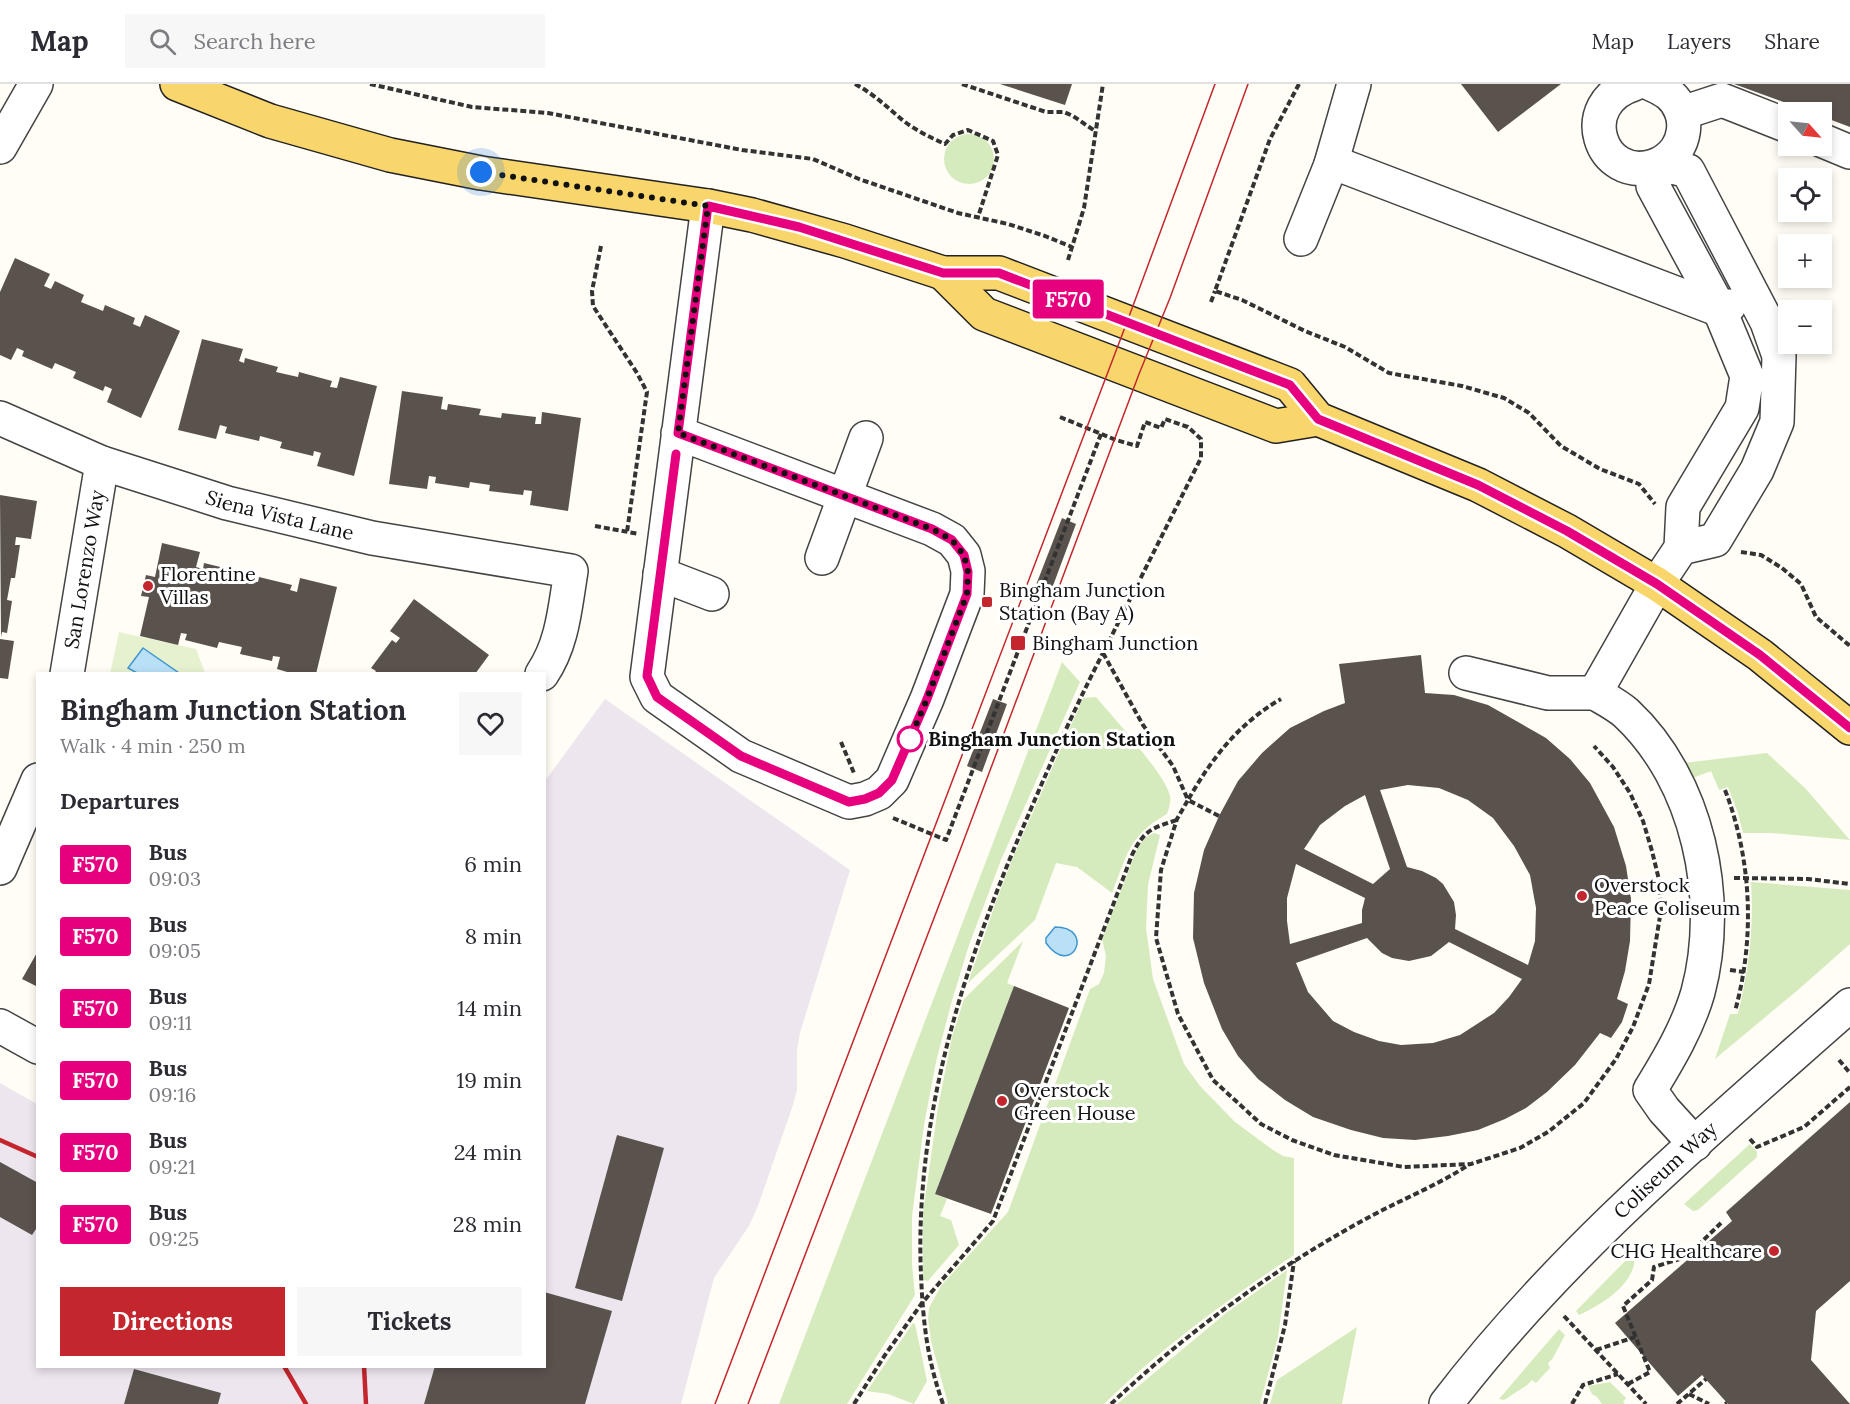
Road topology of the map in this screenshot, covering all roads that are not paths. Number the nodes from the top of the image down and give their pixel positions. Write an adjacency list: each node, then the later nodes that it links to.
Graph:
1 (36, 84): 9 (street)
2 (177, 84): 13 (main road)
3 (1354, 84): 11 (street)
4 (1634, 84): 12 (street)
5 (1651, 84): 6 (street)
6 (1682, 113): 7 (street); 12 (street)
7 (1778, 122)
8 (1832, 145): 10 (street)
9 (0, 147)
10 (1850, 152)
11 (1331, 164): 14 (street); 17 (street)
12 (1661, 164): 16 (street); 17 (street)
13 (708, 206): 15 (main road); 20 (street)
14 (1301, 239)
15 (943, 273): 19 (main road); 19 (main road)
16 (1753, 295): 17 (street); 24 (street)
17 (1720, 310): 24 (street)
18 (0, 418): 22 (street, Siena Vista Lane)
19 (1318, 419): 27 (main road)
20 (678, 433): 23 (street); 26 (street)
21 (866, 438): 23 (street)
22 (102, 463): 29 (street, San Lorenzo Way); 30 (street, Siena Vista Lane)
23 (845, 496): 25 (street); 26 (street)
24 (1681, 548): 27 (street)
25 (822, 558)
26 (660, 574): 28 (street)
27 (1657, 584): 32 (street); 33 (main road)
28 (712, 594)
29 (67, 672)
30 (543, 672)
31 (1466, 673): 32 (street)
32 (1595, 693): 39 (street)
33 (1850, 728)
34 (34, 799): 35 (street)
35 (0, 868)
36 (1850, 1005): 39 (street, Coliseum Way)
37 (0, 1026): 38 (street)
38 (36, 1046)
39 (1695, 1144): 40 (street, Coliseum Way)
40 (1446, 1404)

